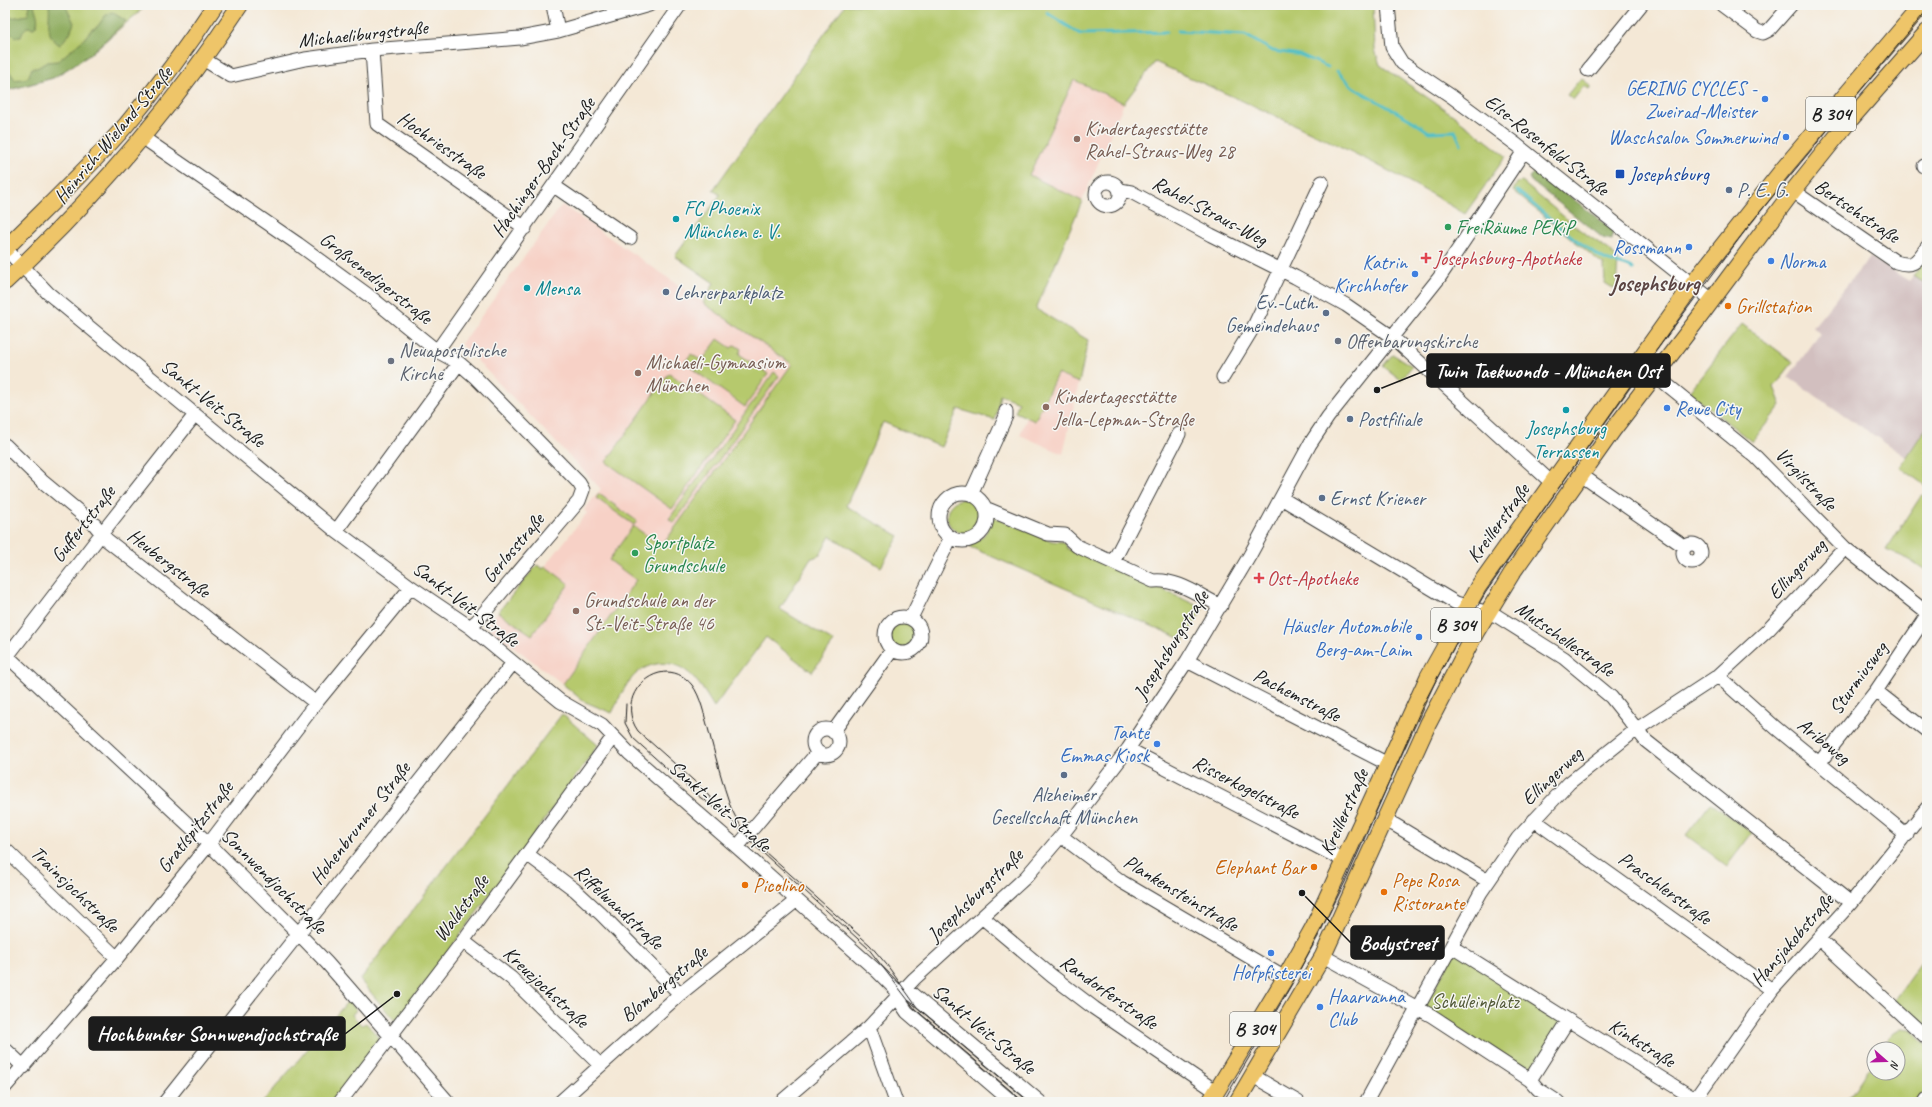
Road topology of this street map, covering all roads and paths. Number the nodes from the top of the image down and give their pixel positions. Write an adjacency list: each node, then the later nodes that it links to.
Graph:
1 (215, 5): 24 (main road, Heinrich-Wieland-Straße)
2 (240, 5): 14 (main road, Heinrich-Wieland-Straße)
3 (553, 5): 11 (street)
4 (649, 5): 11 (street, Michaeliburgstraße)
5 (680, 5): 19 (street, Hachinger-Bach-Straße)
6 (1388, 5): 17 (street, Else-Rosenfeld-Straße)
7 (1641, 5): 15 (street)
8 (1722, 5): 9 (street)
9 (1791, 5)
10 (1922, 5): 29 (main road, Kreillerstraße / B 304)
11 (558, 31): 13 (street, Michaeliburgstraße)
12 (1927, 32): 21 (main road, Kreillerstraße / B 304)
13 (372, 50): 14 (street, Michaeliburgstraße); 22 (street, Hochriesstraße)
14 (203, 59): 16 (main road, Heinrich-Wieland-Straße)
15 (1588, 70)
16 (142, 138): 26 (main road, Heinrich-Wieland-Straße); 32 (street, Großvenedigerstraße)
17 (1524, 151): 29 (street, Else-Rosenfeld-Straße); 31 (street, Josephsburgstraße)
18 (1322, 182): 27 (street)
19 (554, 186): 22 (street, Hachinger-Bach-Straße); 23 (street)
20 (1120, 190): 27 (street, Rahel-Straus-Weg)
21 (1792, 191): 25 (street, Bertschstraße); 30 (main road, Kreillerstraße / B 304)
22 (525, 228): 32 (street, Hachinger-Bach-Straße)
23 (630, 238)
24 (5, 249): 26 (street, Sankt-Veit-Straße)
25 (1924, 251)
26 (22, 266): 28 (main road, Heinrich-Wieland-Straße); 37 (street, Sankt-Veit-Straße)
27 (1281, 271): 31 (street, Rahel-Straus-Weg); 35 (street)
28 (5, 282)
29 (1692, 285): 30 (street, Else-Rosenfeld-Straße); 41 (main road, Kreillerstraße / B 304)
30 (1712, 300): 34 (main road, Kreillerstraße / B 304)
31 (1391, 336): 41 (street, Rahel-Straus-Weg); 44 (street, Josephsburgstraße)
32 (437, 351): 33 (street, Großvenedigerstraße)
33 (459, 363): 42 (street, Großvenedigerstraße); 46 (street)
34 (1655, 375): 40 (main road, Kreillerstraße / B 304); 50 (street, Virgilstraße)
35 (1223, 377)
36 (1006, 411): 43 (street)
37 (195, 415): 46 (street, Sankt-Veit-Straße); 47 (street, Guffertstraße)
38 (1179, 434): 51 (street)
39 (5, 445): 47 (street, Heubergstraße)
40 (1581, 475): 49 (street); 55 (main road, Kreillerstraße / B 304)
41 (1552, 483): 54 (main road, Kreillerstraße / B 304)
42 (582, 490): 58 (street, Gerlosstraße)
43 (971, 494): 45 (street); 48 (street)
44 (1281, 498): 53 (street, Josephsburgstraße); 54 (street, Mutschellestraße)
45 (985, 508): 48 (street); 51 (street)
46 (336, 531): 52 (street, Sankt-Veit-Straße)
47 (102, 533): 60 (street, Guffertstraße); 65 (street, Heubergstraße)
48 (951, 537): 57 (street)
49 (1685, 547)
50 (1845, 548): 56 (street, Virgilstraße); 63 (street, Ellingerweg)
51 (1113, 562): 53 (street)
52 (411, 587): 58 (street, Sankt-Veit-Straße); 65 (street, Gratlspitzstraße)
53 (1221, 606): 61 (street, Josephsburgstraße)
54 (1466, 606): 55 (street, Mutschellestraße); 73 (main road, Kreillerstraße / B 304)
55 (1487, 613): 66 (street, Mutschellestraße); 76 (main road, Kreillerstraße / B 304)
56 (1927, 614): 64 (street, Sturmiusweg)
57 (911, 618): 59 (street); 59 (street)
58 (470, 627): 62 (street, Sankt-Veit-Straße)
59 (892, 650): 68 (street)
60 (6, 657): 79 (street, Sonnwendjochstraße)
61 (1187, 661): 70 (street, Josephsburgstraße); 73 (street, Pachemstraße)
62 (513, 663): 69 (street, Sankt-Veit-Straße); 88 (street, Hohenbrunner Straße)
63 (1718, 676): 66 (street, Ellingerweg); 72 (street, Ariboweg)
64 (1876, 691): 67 (street); 72 (street, Sturmiusweg)
65 (316, 703): 79 (street, Gratlspitzstraße)
66 (1637, 729): 75 (street, Ellingerweg); 86 (street, Mutschellestraße)
67 (1927, 731)
68 (834, 732): 71 (street); 71 (street)
69 (613, 737): 80 (street, Sankt-Veit-Straße); 82 (street, Waldstraße)
70 (1128, 749): 78 (street, Josephsburgstraße); 83 (street, Risserkogelstraße)
71 (818, 752): 80 (street)
72 (1820, 762): 77 (street, Ariboweg)
73 (1388, 764): 83 (main road, Kreillerstraße / B 304)
74 (1927, 808): 77 (street, Hansjakobstraße)
75 (1534, 820): 84 (street, Ellingerweg); 95 (street, Praschlerstraße)
76 (1385, 821): 84 (street); 92 (main road, Kreillerstraße / B 304)
77 (1907, 835): 86 (street, Hansjakobstraße)
78 (1061, 836): 87 (street, Josephsburgstraße); 94 (street, Plankensteinstraße)
79 (209, 844): 88 (street, Sonnwendjochstraße); 93 (street, Gratlspitzstraße)
80 (737, 847): 85 (street, Sankt-Veit-Straße)
81 (5, 849): 93 (street, Trainsjochstraße)
82 (527, 854): 90 (street, Waldstraße); 96 (street, Riffelwandstraße)
83 (1345, 861): 94 (main road, Kreillerstraße / B 304)
84 (1488, 880): 91 (street, Ellingerweg)
85 (797, 900): 96 (street, Blombergstraße); 97 (street, Sankt-Veit-Straße)
86 (1851, 903): 89 (street, Hansjakobstraße)
87 (982, 918): 97 (street, Josephsburgstraße); 109 (street, Randorferstraße)
88 (299, 934): 101 (street, Sonnwendjochstraße); 112 (street, Hohenbrunner Straße)
89 (1819, 939): 95 (street, Hansjakobstraße); 102 (street)
90 (463, 941): 101 (street, Waldstraße); 104 (street, Kreuzjochstraße)
91 (1452, 947): 98 (street, Ellingerweg); 99 (street)
92 (1323, 956): 98 (street); 106 (main road, Kreillerstraße / B 304)
93 (117, 958): 105 (street, Gratlspitzstraße)
94 (1285, 978): 109 (main road, Kreillerstraße / B 304)
95 (1772, 990): 111 (street, Hansjakobstraße)
96 (680, 994): 104 (street, Blombergstraße)
97 (900, 994): 100 (street, Josephsburgstraße); 118 (street, Sankt-Veit-Straße); 119 (street, Sankt-Veit-Straße)
98 (1418, 1009): 107 (street); 122 (street, Ellingerweg)
99 (1568, 1020): 107 (street); 111 (street, Kinkstraße)
100 (868, 1027): 116 (street, Josephsburgstraße); 117 (street)
101 (390, 1035): 113 (street, Waldstraße); 114 (street, Sonnwendjochstraße)
102 (1927, 1038)
103 (5, 1049): 105 (street)
104 (600, 1066): 115 (street, Blombergstraße)
105 (24, 1067): 108 (street, Gratlspitzstraße)
106 (1253, 1076): 120 (main road, Kreillerstraße / B 304); 121 (street)
107 (1530, 1080): 123 (street)
108 (5, 1087)
109 (1213, 1097)
110 (1927, 1099): 124 (street)
111 (1694, 1100)
112 (165, 1102)
113 (340, 1102)
114 (448, 1102)
115 (560, 1102)
116 (781, 1102)
117 (896, 1102)
118 (1012, 1102)
119 (1040, 1102)
120 (1237, 1102)
121 (1298, 1102)
122 (1366, 1102)
123 (1558, 1102)
124 (1925, 1102)

